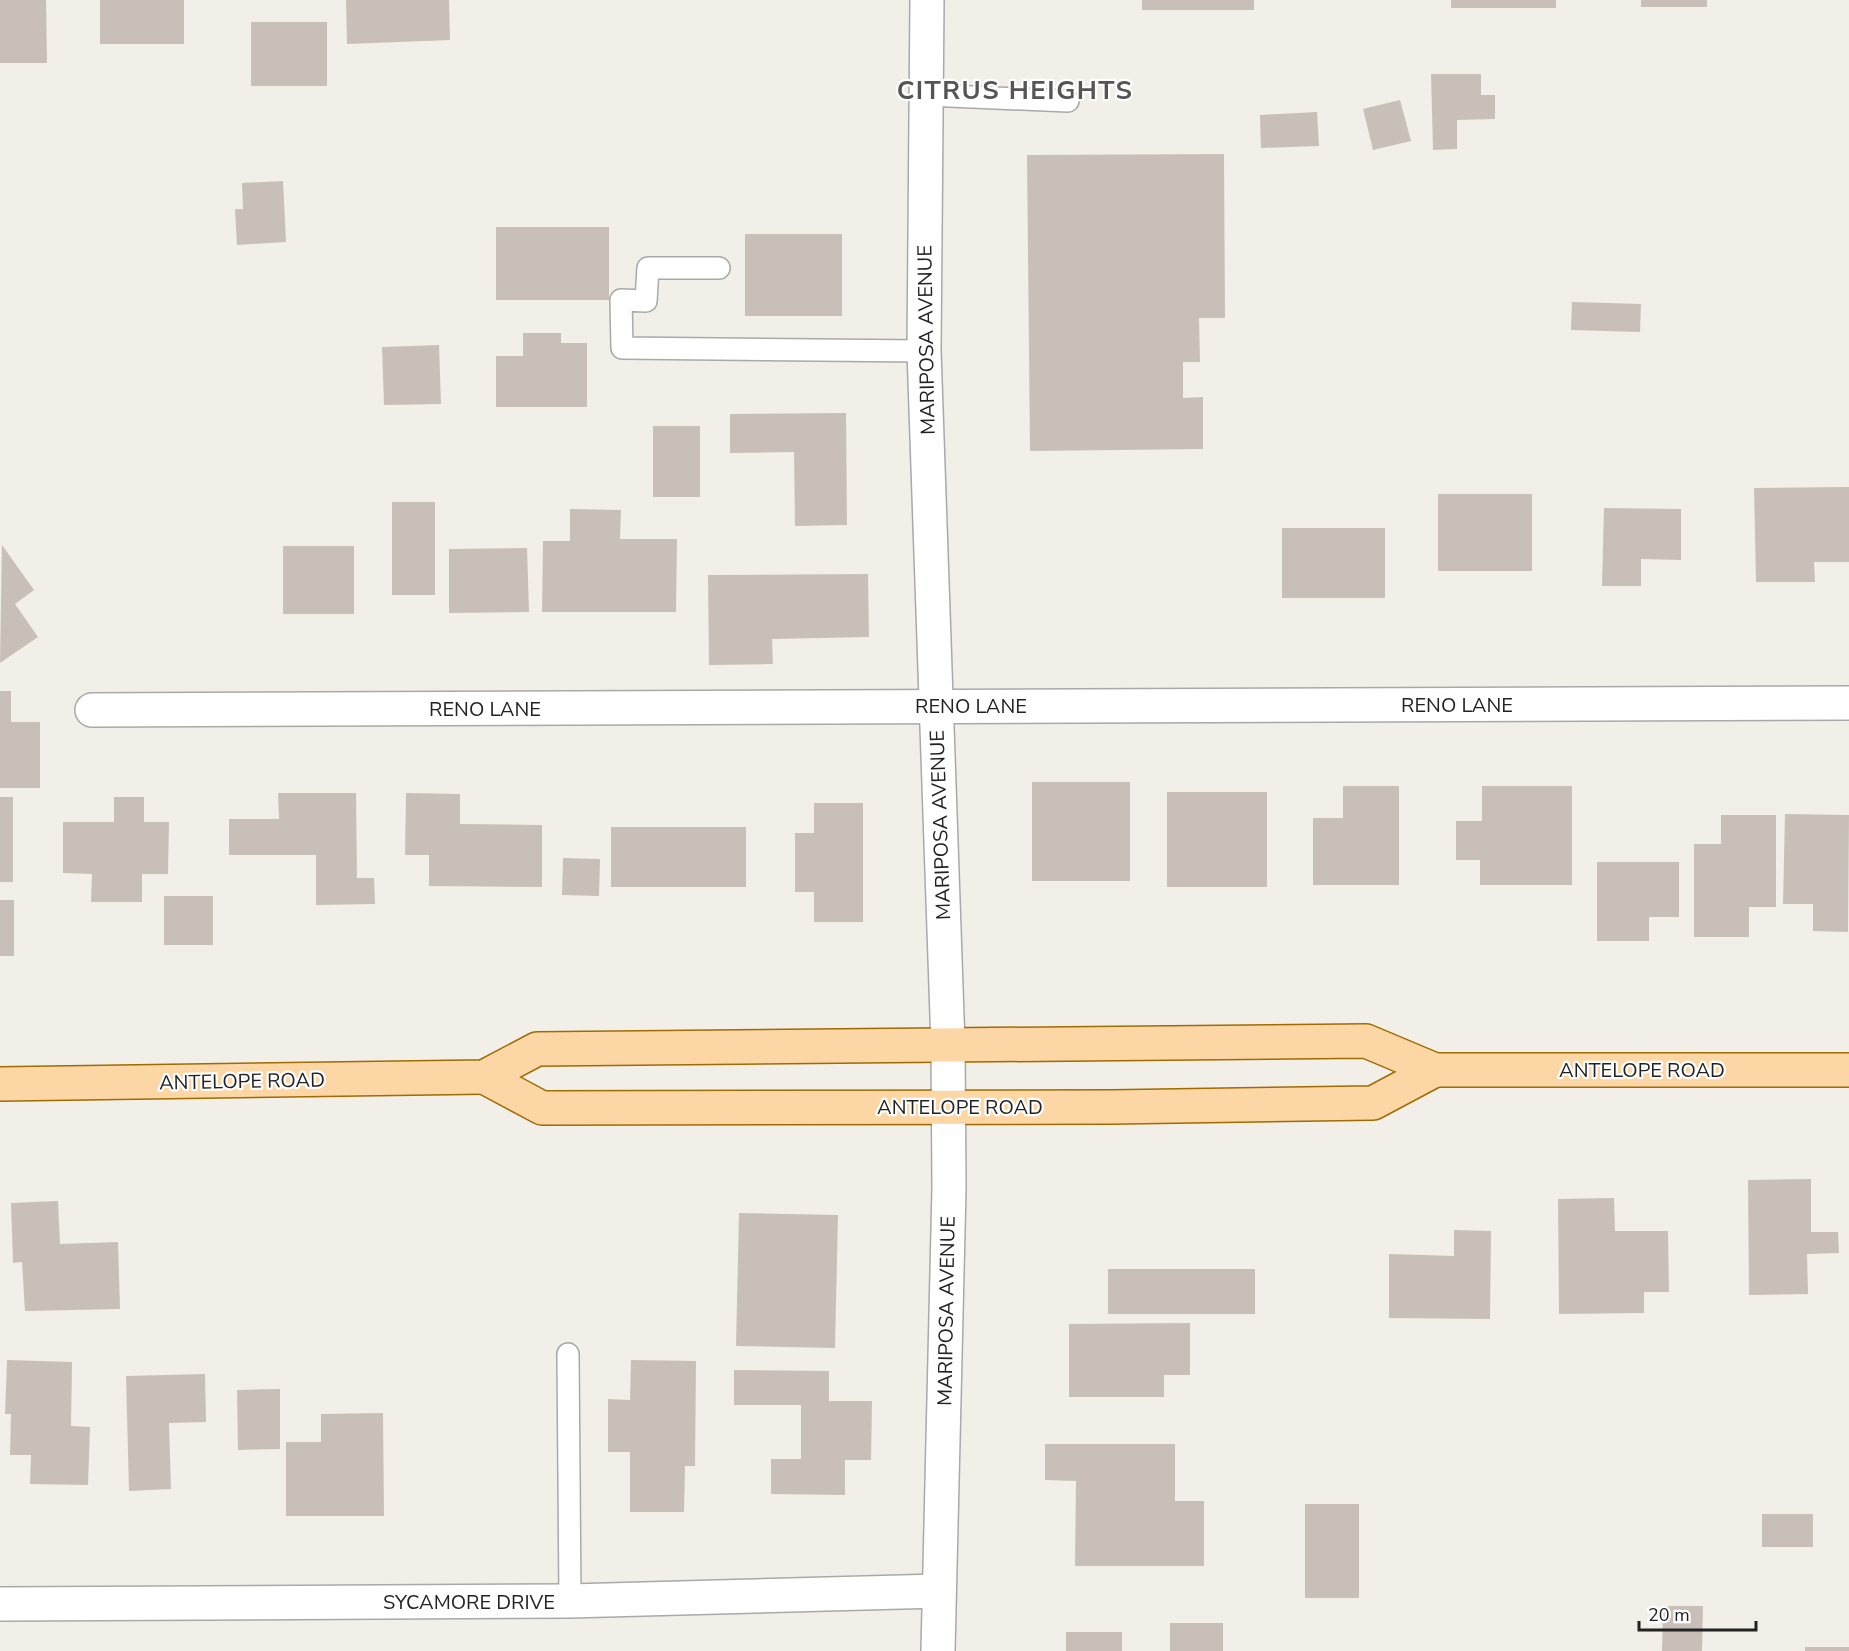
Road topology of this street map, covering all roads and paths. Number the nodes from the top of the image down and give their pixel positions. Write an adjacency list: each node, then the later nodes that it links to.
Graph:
1 (927, 0): 2 (street, MARIPOSA AVENUE)
2 (926, 95): 3 (lane); 5 (street, MARIPOSA AVENUE)
3 (1068, 100)
4 (719, 268): 5 (lane)
5 (924, 351): 7 (street, MARIPOSA AVENUE)
6 (1849, 703): 7 (street, RENO LANE)
7 (936, 706): 8 (street, RENO LANE); 9 (street, MARIPOSA AVENUE)
8 (92, 710)
9 (948, 1045): 10 (main road, ANTELOPE ROAD); 12 (main road, ANTELOPE ROAD); 14 (street, MARIPOSA AVENUE)
10 (1435, 1070): 11 (main road, ANTELOPE ROAD); 14 (main road, ANTELOPE ROAD)
11 (1849, 1070)
12 (484, 1077): 13 (main road, ANTELOPE ROAD); 14 (main road, ANTELOPE ROAD)
13 (0, 1084)
14 (948, 1106): 16 (street, MARIPOSA AVENUE)
15 (568, 1354): 17 (lane)
16 (939, 1591): 17 (street, SYCAMORE DRIVE); 19 (street, MARIPOSA AVENUE)
17 (570, 1601): 18 (street, SYCAMORE DRIVE)
18 (0, 1604)
19 (938, 1651)

